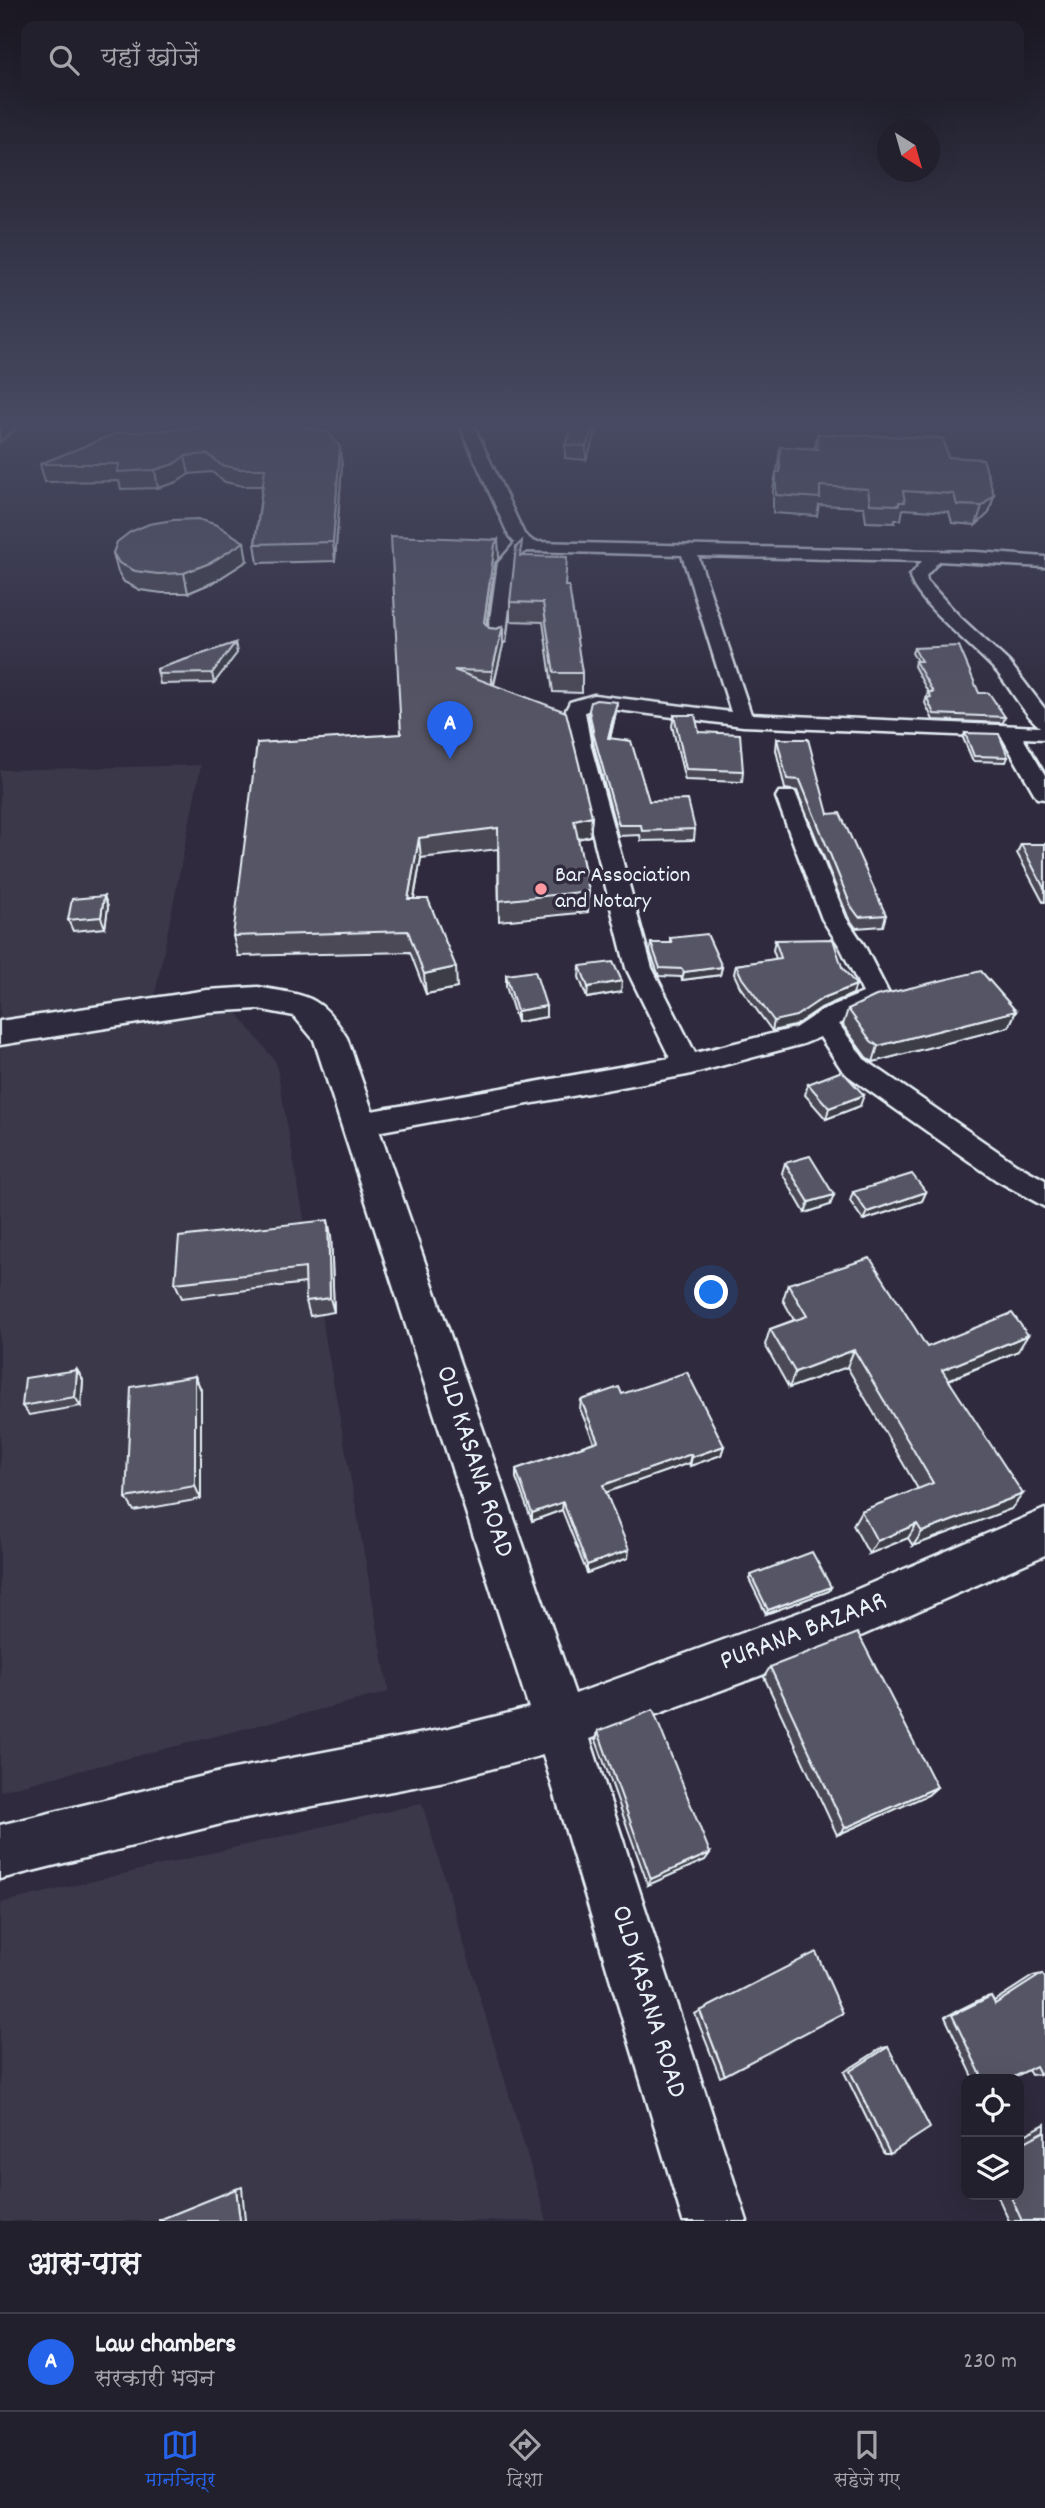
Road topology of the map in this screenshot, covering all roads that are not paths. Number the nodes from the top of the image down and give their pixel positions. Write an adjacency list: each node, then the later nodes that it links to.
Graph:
1 (512, 526): 2 (street)
2 (523, 544): 3 (street); 6 (street)
3 (690, 552): 4 (street); 7 (street)
4 (934, 556): 5 (street); 8 (street)
5 (1045, 562)
6 (496, 641)
7 (743, 720): 9 (street); 15 (street)
8 (1045, 722)
9 (1009, 732): 10 (street); 11 (street)
10 (1045, 733)
11 (1045, 793)
12 (787, 797): 13 (street)
13 (823, 1021): 15 (street); 17 (street)
14 (0, 1033): 16 (street, OLD KASANA ROAD)
15 (688, 1065): 16 (street)
16 (360, 1124): 19 (street, OLD KASANA ROAD)
17 (1045, 1195)
18 (1045, 1532): 19 (street, PURANA BAZAAR)
19 (560, 1725): 20 (street, PURANA BAZAAR); 21 (street, OLD KASANA ROAD)
20 (0, 1852)
21 (715, 2221)

